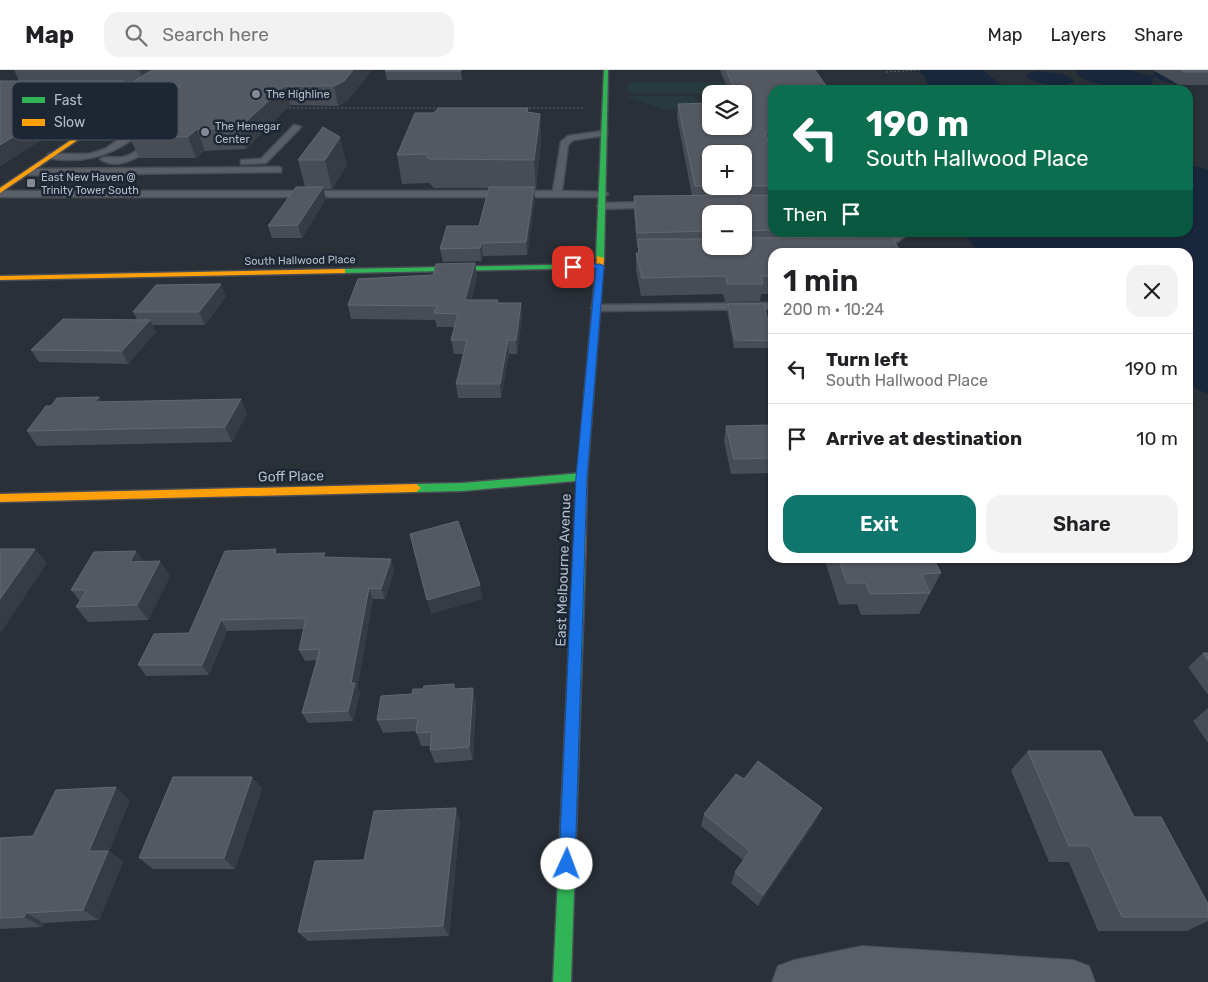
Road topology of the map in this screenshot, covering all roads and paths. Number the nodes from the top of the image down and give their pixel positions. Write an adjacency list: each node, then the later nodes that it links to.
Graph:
1 (178, 70): 5 (street)
2 (606, 70): 9 (street, East Melbourne Avenue)
3 (921, 70): 4 (path)
4 (886, 72)
5 (160, 82)
6 (278, 108): 7 (path)
7 (590, 108)
8 (297, 127): 15 (lane)
9 (604, 134): 23 (lane); 24 (street, East Melbourne Avenue)
10 (75, 140): 13 (street)
11 (125, 140): 14 (lane)
12 (154, 140): 15 (lane)
13 (51, 156): 14 (lane); 17 (street)
14 (90, 157): 15 (lane)
15 (125, 160)
16 (278, 170): 17 (lane)
17 (29, 172): 20 (street)
18 (310, 184): 22 (lane)
19 (288, 185): 21 (lane)
20 (0, 192): 21 (lane)
21 (282, 193): 22 (lane)
22 (303, 193): 23 (lane)
23 (558, 194): 24 (lane)
24 (602, 200): 25 (lane); 28 (street, East Melbourne Avenue)
25 (665, 205)
26 (899, 237): 27 (lane)
27 (862, 248)
28 (600, 266): 29 (street, South Hallwood Place); 31 (street, East Melbourne Avenue)
29 (0, 278)
30 (768, 306): 31 (lane)
31 (597, 308): 32 (street, East Melbourne Avenue)
32 (582, 477): 33 (street, Goff Place); 34 (street, East Melbourne Avenue)
33 (0, 498)
34 (562, 982)
35 (794, 982): 36 (street)
36 (1073, 982)

